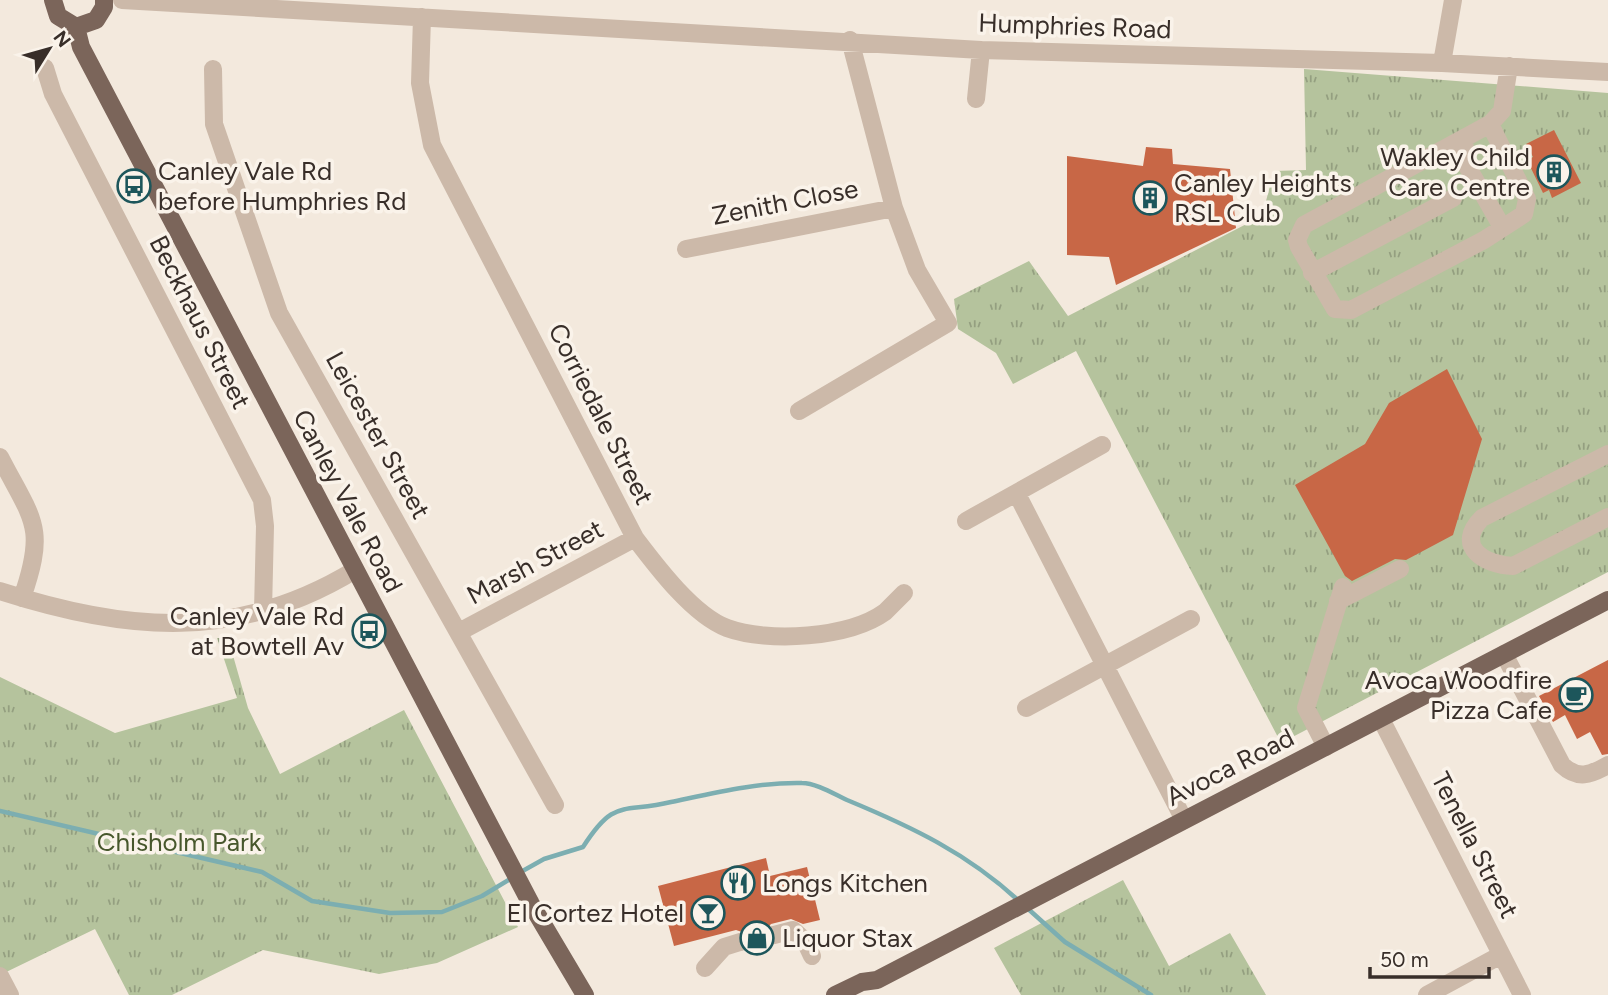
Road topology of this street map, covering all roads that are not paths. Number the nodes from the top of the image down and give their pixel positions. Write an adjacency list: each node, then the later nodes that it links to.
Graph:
1 (53, 0): 7 (main road)
2 (104, 0): 7 (main road)
3 (122, 0): 5 (street, Humphries Road)
4 (1453, 0): 10 (street)
5 (331, 7): 6 (street, Humphries Road)
6 (422, 17): 8 (street, Humphries Road); 30 (street, Corriedale Street)
7 (76, 27): 32 (main road, Canley Vale Road)
8 (850, 40): 9 (street, Humphries Road); 19 (street)
9 (981, 50): 10 (street, Humphries Road); 15 (street)
10 (1442, 64): 11 (street, Humphries Road)
11 (1509, 66): 14 (street, Humphries Road); 16 (street)
12 (45, 68): 37 (street, Beckhaus Street)
13 (213, 69): 39 (street, Leicester Street)
14 (1608, 72)
15 (976, 99)
16 (1490, 124): 17 (street); 20 (street)
17 (1465, 141): 20 (street); 22 (street)
18 (1453, 198): 22 (street)
19 (894, 208): 21 (street, Zenith Close); 23 (street)
20 (1502, 227): 22 (street)
21 (686, 249)
22 (1312, 273)
23 (799, 411)
24 (1102, 444): 27 (street)
25 (1608, 454): 28 (street)
26 (0, 457): 35 (street)
27 (1017, 494): 29 (street); 41 (street)
28 (1608, 517)
29 (966, 521)
30 (635, 538): 34 (street, Corriedale Street); 39 (street, Marsh Street)
31 (1400, 569): 44 (street)
32 (355, 570): 37 (street); 56 (main road, Canley Vale Road)
33 (0, 591): 35 (street)
34 (904, 593)
35 (22, 598): 37 (street)
36 (1607, 603): 40 (main road, Avoca Road)
37 (263, 611)
38 (1191, 619): 41 (street)
39 (459, 632): 46 (street, Leicester Street)
40 (1504, 654): 43 (main road, Avoca Road); 45 (street)
41 (1107, 666): 42 (street); 47 (street)
42 (1026, 708)
43 (1381, 719): 44 (main road, Avoca Road); 50 (street, Tenella Street)
44 (1326, 747): 47 (main road, Avoca Road)
45 (1608, 765)
46 (555, 805)
47 (1184, 820): 54 (main road, Avoca Road)
48 (774, 935): 51 (street)
49 (740, 942): 52 (street)
50 (1501, 955): 59 (street); 60 (street, Tenella Street)
51 (812, 956)
52 (705, 968)
53 (0, 976): 55 (street)
54 (877, 981): 57 (main road, Avoca Road); 58 (main road, Avoca Road)
55 (10, 995)
56 (585, 995)
57 (835, 995)
58 (864, 995)
59 (1427, 995)
60 (1522, 995)

